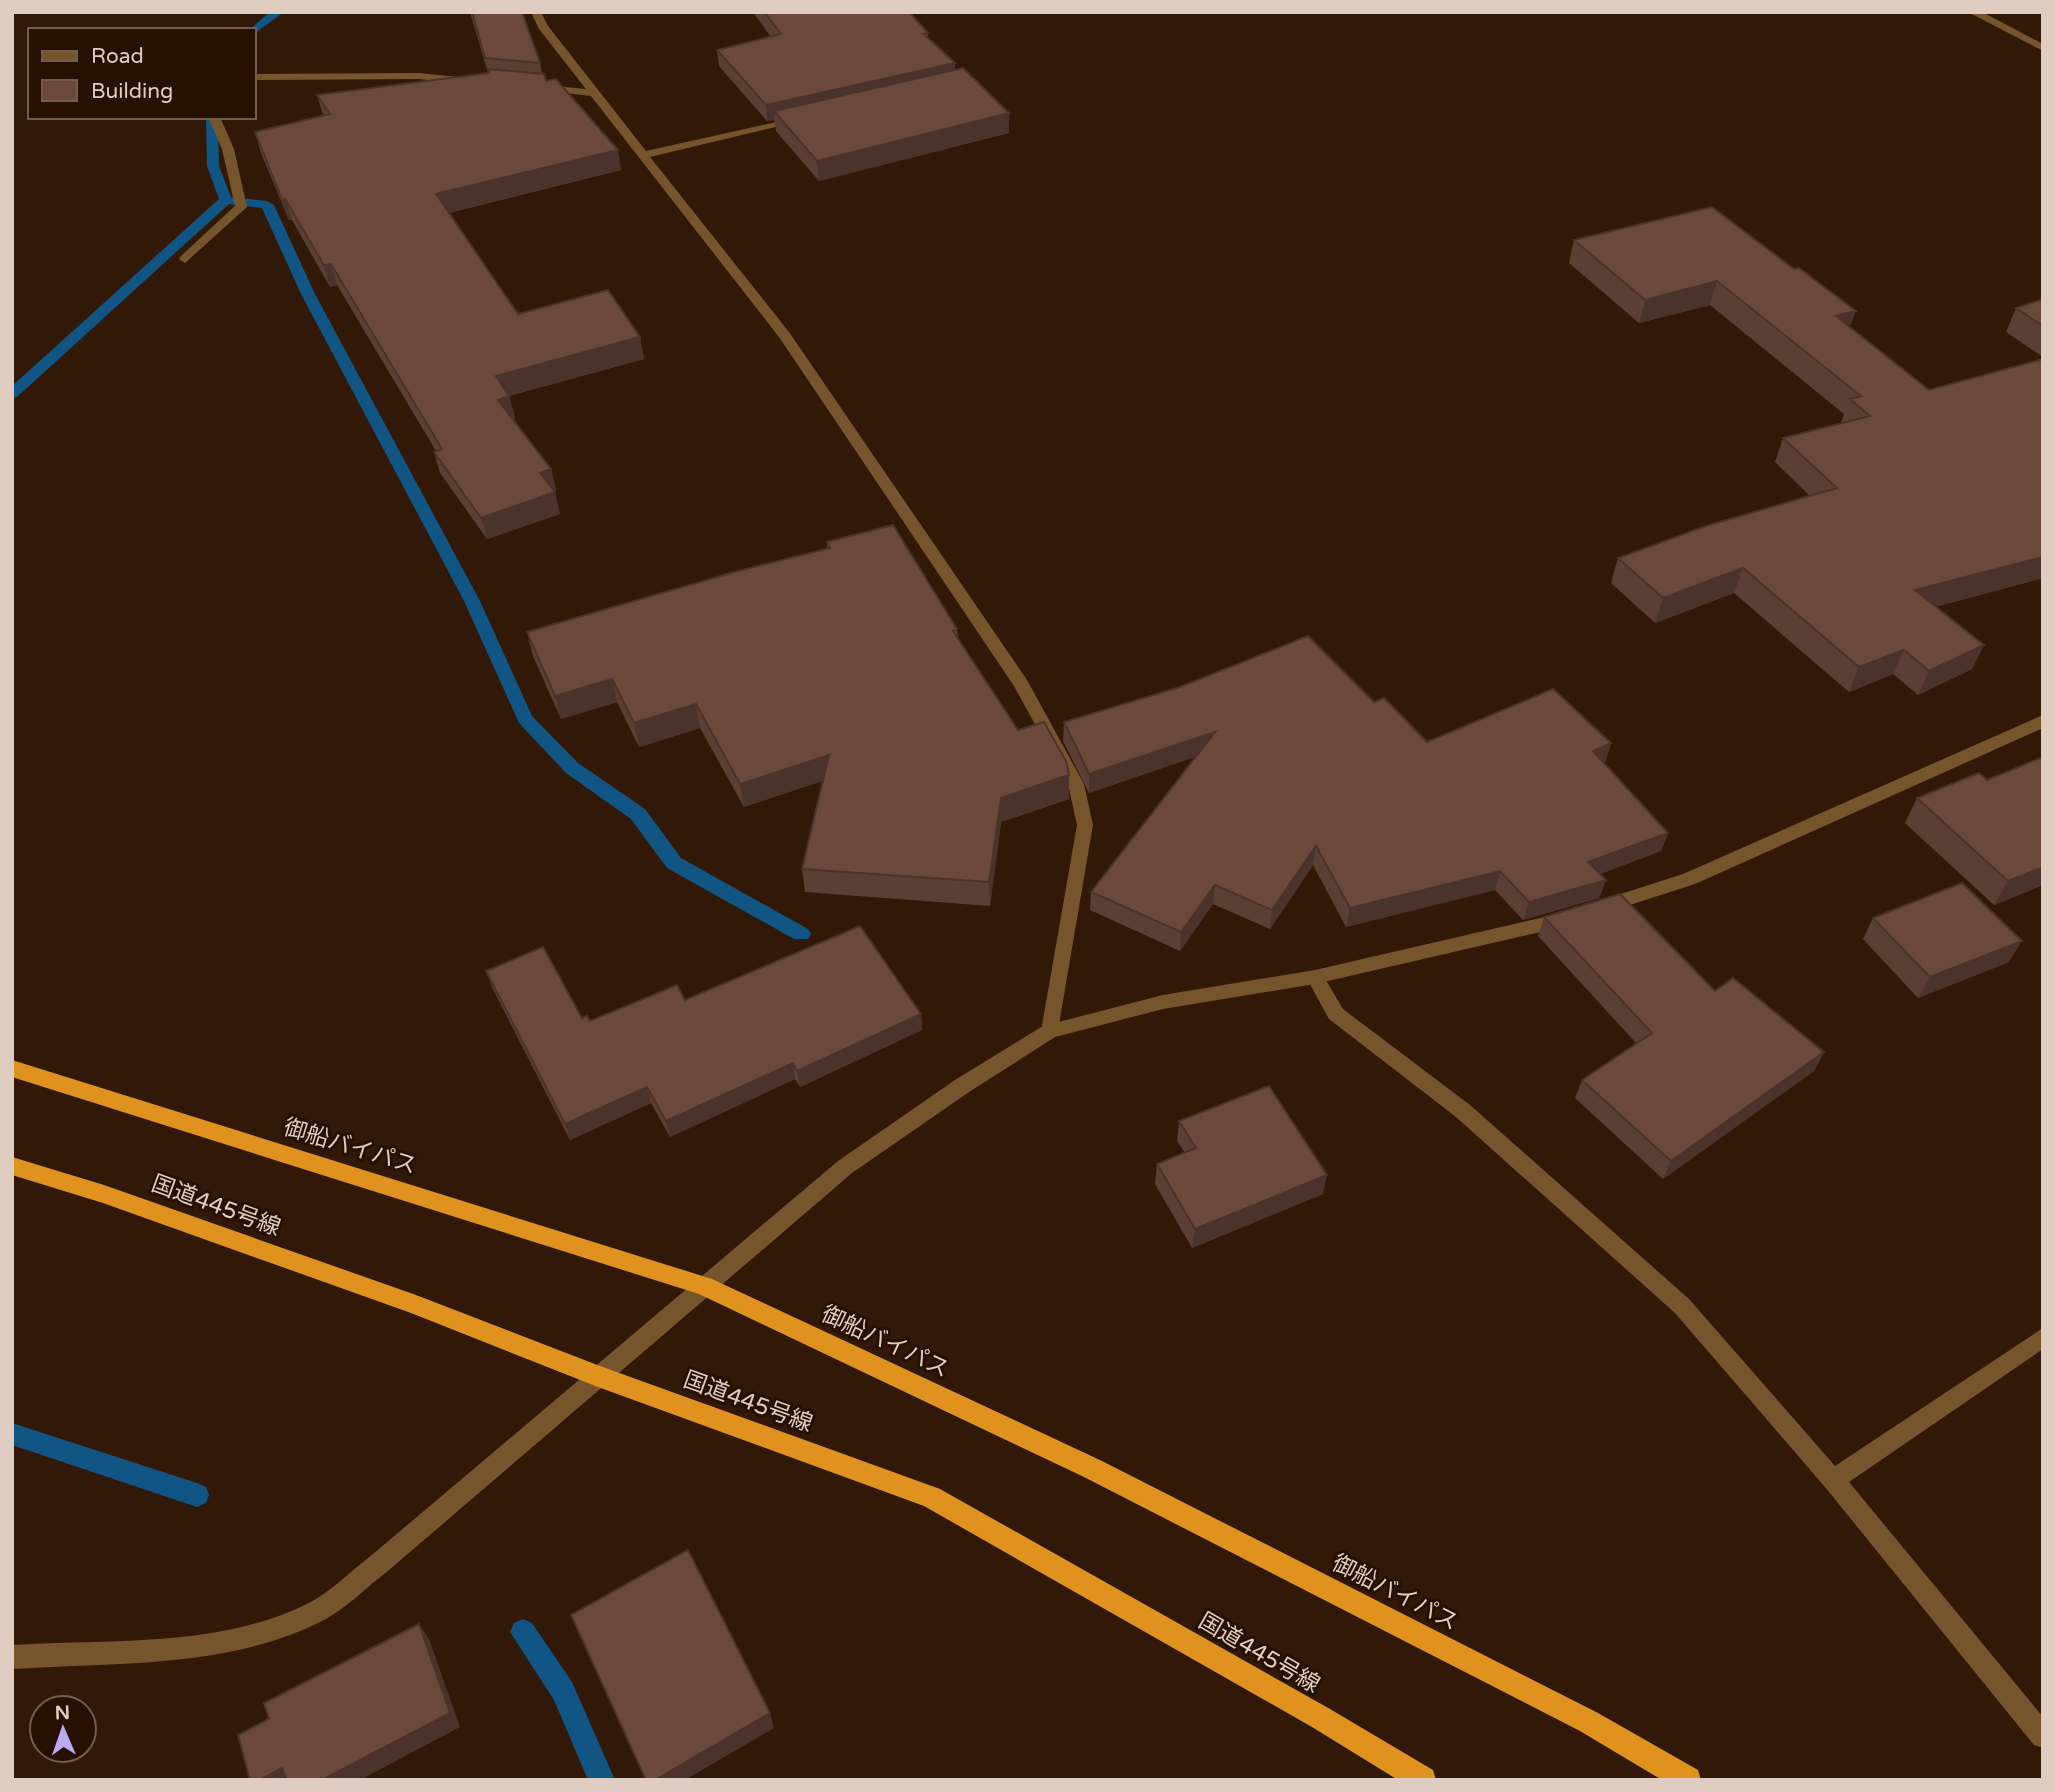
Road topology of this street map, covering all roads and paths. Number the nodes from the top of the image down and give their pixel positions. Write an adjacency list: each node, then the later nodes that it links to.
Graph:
1 (536, 12): 7 (street)
2 (1973, 12): 3 (street)
3 (2043, 48)
4 (256, 77): 5 (street)
5 (486, 83)
6 (526, 86): 7 (street)
7 (594, 93): 10 (street)
8 (818, 116): 10 (street)
9 (215, 119): 11 (street)
10 (642, 155): 14 (street)
11 (186, 259)
12 (2043, 722): 13 (street)
13 (1315, 977): 14 (street); 20 (street)
14 (1050, 1031): 17 (street)
15 (12, 1068): 17 (highway, 御船バイパス)
16 (12, 1166): 19 (highway, 国道445号線)
17 (705, 1286): 19 (street); 24 (highway, 御船バイパス)
18 (2043, 1337): 20 (street)
19 (598, 1376): 21 (street); 23 (highway, 国道445号線)
20 (1833, 1480): 22 (street)
21 (12, 1657)
22 (2043, 1736)
23 (1423, 1780)
24 (1688, 1780)

